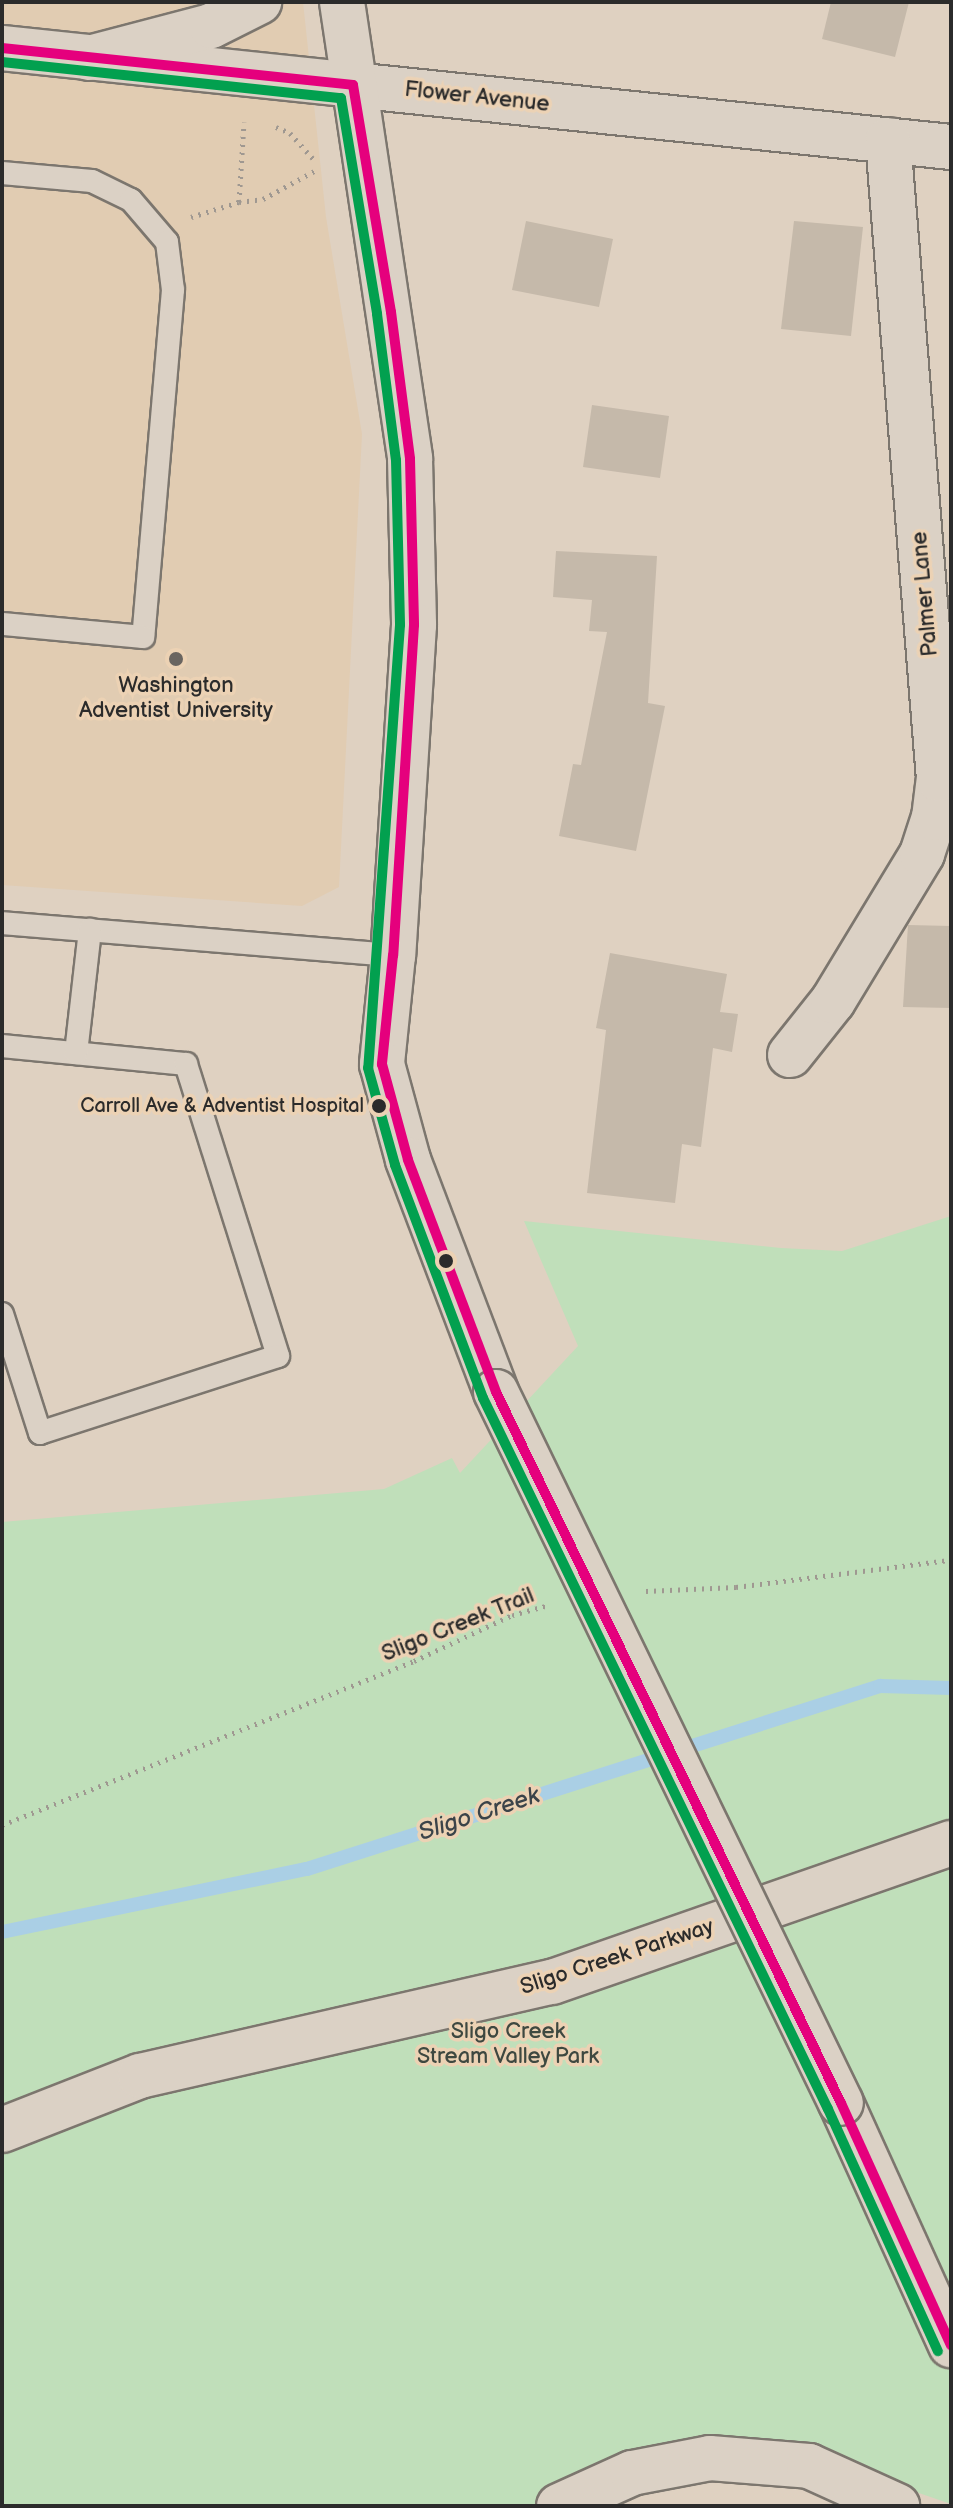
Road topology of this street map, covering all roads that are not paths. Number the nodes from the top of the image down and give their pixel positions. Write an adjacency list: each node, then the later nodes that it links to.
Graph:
1 (259, 2): 4 (street)
2 (342, 2): 5 (street)
3 (2, 48): 4 (street, Flower Avenue)
4 (89, 58): 5 (street, Flower Avenue)
5 (353, 85): 6 (street, Flower Avenue); 12 (street)
6 (888, 140): 7 (street, Flower Avenue); 15 (street, Palmer Lane)
7 (951, 147)
8 (2, 173): 9 (lane)
9 (2, 624)
10 (2, 923): 11 (lane)
11 (90, 930): 12 (lane); 14 (lane)
12 (393, 955): 19 (street, bridge)
13 (2, 1046): 14 (lane)
14 (76, 1053): 16 (lane)
15 (790, 1055)
16 (2, 1314)
17 (951, 1843): 18 (street, Sligo Creek Parkway)
18 (2, 2130)
19 (951, 2345)
20 (559, 2506): 21 (street)
21 (897, 2506)

